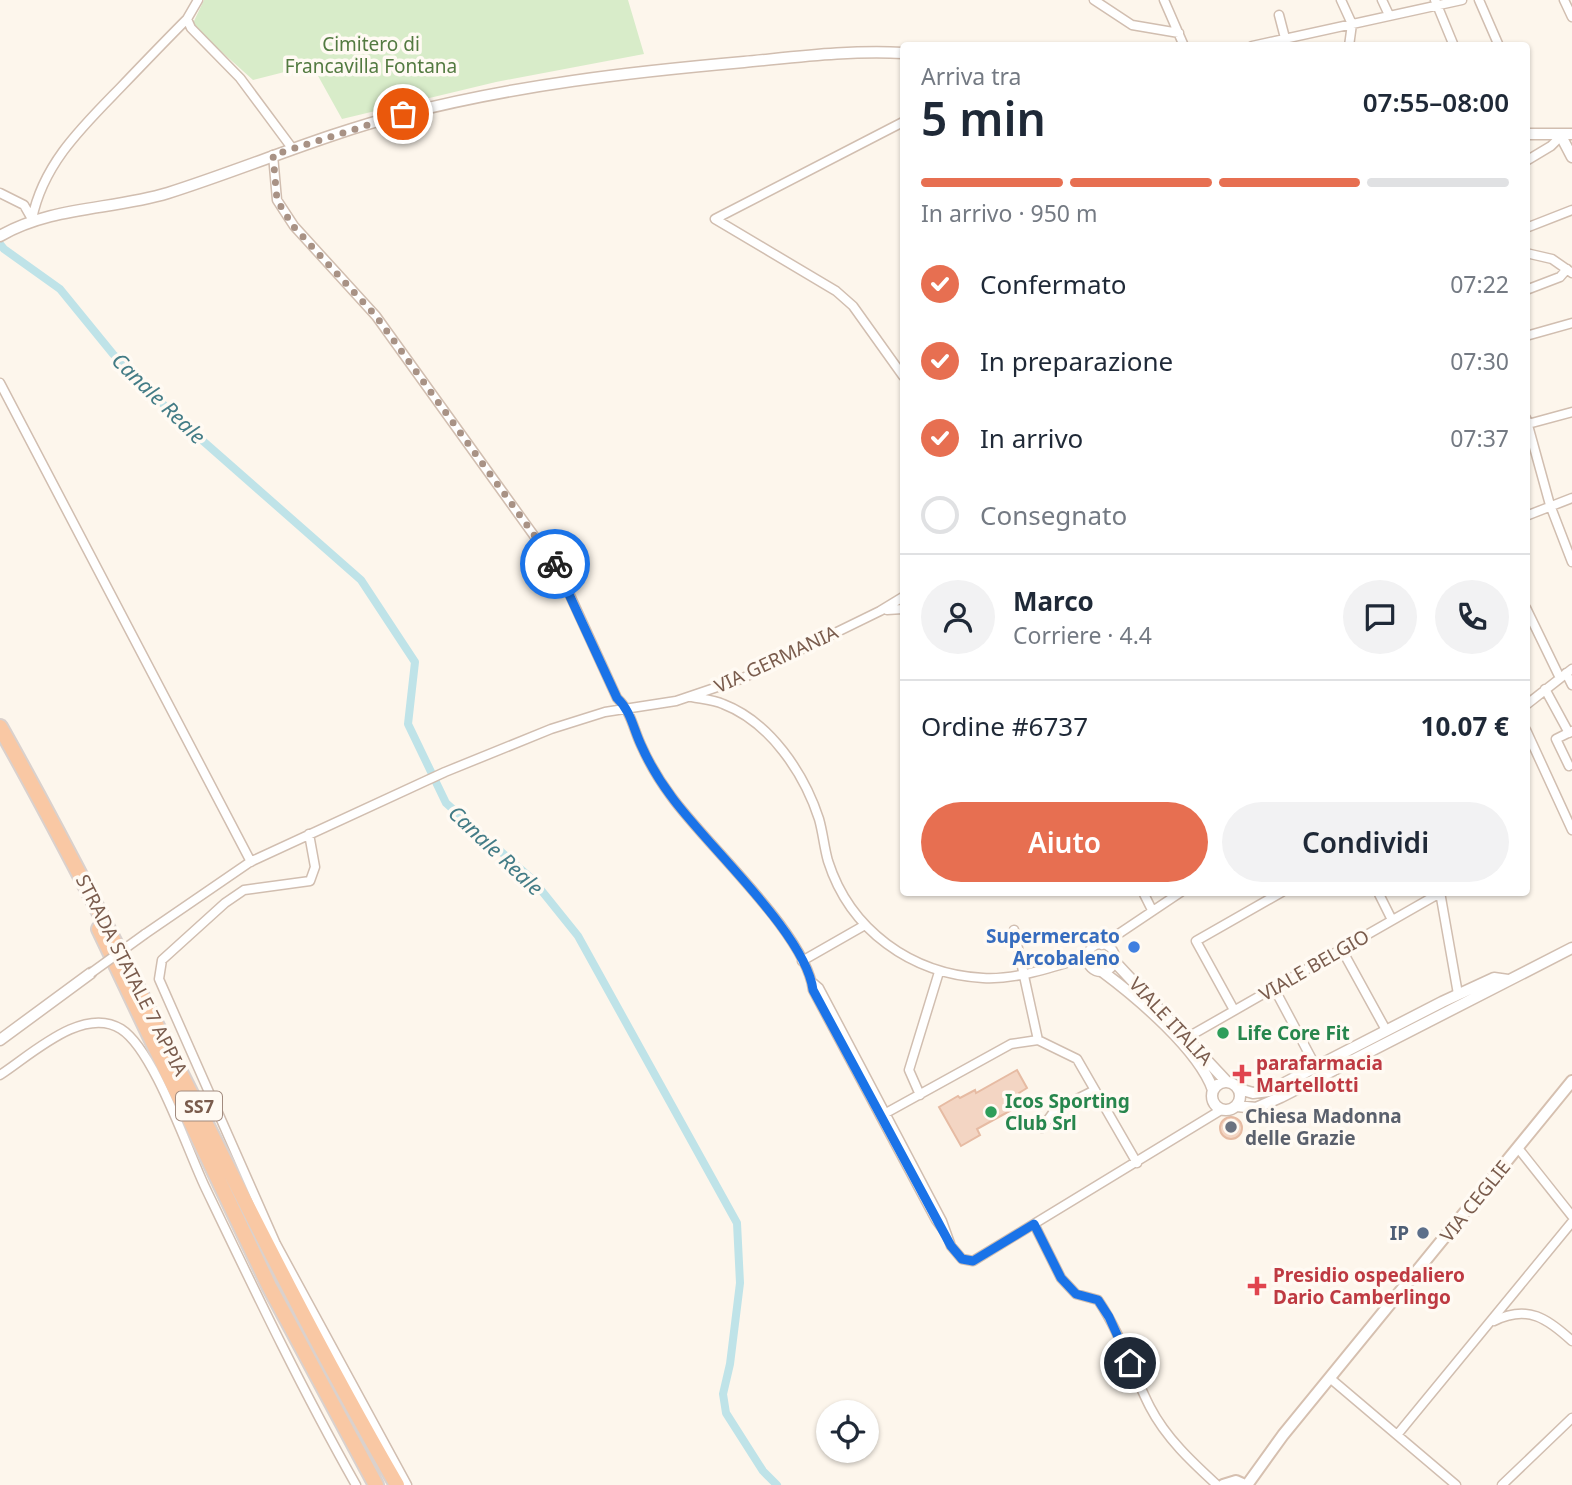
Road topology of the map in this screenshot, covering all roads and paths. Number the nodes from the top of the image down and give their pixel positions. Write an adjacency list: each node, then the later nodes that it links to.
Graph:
1 (198, 0): 13 (street)
2 (1094, 0): 15 (street)
3 (1164, 0): 15 (street)
4 (1341, 0): 14 (street)
5 (1382, 0): 11 (street)
6 (1462, 0): 9 (street)
7 (1479, 0): 20 (street)
8 (1564, 0): 12 (street)
9 (1436, 3): 11 (street); 19 (street)
10 (1279, 15): 17 (street)
11 (1389, 15): 14 (street)
12 (1572, 17)
13 (187, 19): 26 (street); 32 (street)
14 (1352, 24): 17 (street); 18 (street)
15 (1179, 33): 16 (street)
16 (1183, 42)
17 (1284, 42)
18 (1350, 42)
19 (1452, 42)
20 (1497, 42)
21 (900, 53): 26 (street)
22 (900, 124): 40 (street)
23 (1530, 134): 25 (street)
24 (1572, 134): 25 (street)
25 (1561, 136): 28 (street); 29 (street)
26 (292, 148): 27 (street)
27 (273, 155): 32 (street); 59 (street)
28 (1572, 158)
29 (1530, 159)
30 (0, 193): 32 (street)
31 (1572, 210): 33 (street)
32 (32, 219): 34 (street)
33 (1530, 226)
34 (4, 234)
35 (1530, 254): 36 (street)
36 (1569, 271): 37 (street)
37 (1530, 288)
38 (1572, 323): 39 (street)
39 (1530, 335)
40 (900, 372)
41 (0, 383): 69 (street)
42 (1572, 412): 43 (street)
43 (1530, 420)
44 (1530, 432): 46 (street)
45 (1572, 498): 46 (street)
46 (1550, 505): 47 (street); 48 (street)
47 (1530, 514)
48 (1569, 548): 49 (street)
49 (1572, 562)
50 (900, 599): 52 (street, VIA GERMANIA)
51 (900, 609): 52 (street)
52 (880, 611): 57 (street, VIA GERMANIA)
53 (1530, 619): 54 (street)
54 (1566, 673): 55 (street); 56 (street)
55 (1572, 685)
56 (1545, 689): 58 (street); 61 (street)
57 (690, 696): 59 (street, VIA GERMANIA); 78 (street)
58 (1530, 702)
59 (627, 708): 68 (street, VIA GERMANIA); 84 (street)
60 (0, 727): 124 (highway, STRADA STATALE 7 APPIA / SS7)
61 (1571, 732): 64 (street)
62 (1530, 739): 66 (street)
63 (0, 746): 123 (highway, STRADA STATALE 7 APPIA / SS7)
64 (1570, 762)
65 (1572, 805): 66 (street)
66 (1563, 810): 67 (street)
67 (1572, 830)
68 (309, 834): 69 (street, VIA GERMANIA); 125 (street)
69 (251, 862): 88 (street, VIA GERMANIA, bridge)
70 (1145, 896): 76 (street)
71 (1175, 896): 76 (street)
72 (1275, 896): 94 (street)
73 (1379, 896): 77 (street)
74 (1435, 896): 77 (street, VIALE BELGIO)
75 (1441, 896): 93 (street)
76 (1152, 910): 80 (street)
77 (1392, 920): 82 (street, VIALE BELGIO)
78 (865, 925): 84 (street); 86 (street)
79 (1014, 930): 89 (street)
80 (1102, 945): 83 (street); 85 (street)
81 (1572, 948): 90 (street)
82 (1342, 950): 92 (street, VIALE BELGIO); 95 (street)
83 (1087, 957): 87 (street); 89 (street)
84 (802, 961): 91 (street)
85 (1114, 961): 87 (street); 96 (street, VIALE ITALIA)
86 (939, 972): 89 (street); 106 (street)
87 (1103, 972): 105 (street, VIALE ITALIA)
88 (91, 973): 97 (street)
89 (1024, 974): 98 (street)
90 (1508, 980): 93 (street); 107 (street)
91 (812, 982): 109 (street); 116 (street)
92 (1274, 988): 94 (street, VIALE BELGIO); 99 (street)
93 (1458, 994): 95 (street)
94 (1234, 1010): 96 (street, VIALE BELGIO)
95 (1386, 1030): 99 (street)
96 (1188, 1037): 102 (street, VIALE ITALIA)
97 (0, 1040)
98 (1038, 1040): 104 (street); 106 (street)
99 (1316, 1067): 103 (street)
100 (0, 1075): 122 (street)
101 (1572, 1081): 111 (main road, VIA CEGLIE)
102 (1227, 1082): 103 (street); 105 (street)
103 (1239, 1089): 107 (street)
104 (1095, 1090): 110 (street); 112 (street)
105 (1213, 1090): 108 (street)
106 (919, 1095): 109 (street)
107 (1237, 1106): 108 (street)
108 (1222, 1110): 112 (street)
109 (886, 1113): 116 (street)
110 (1042, 1128)
111 (1518, 1148): 113 (street); 119 (main road, VIA CEGLIE)
112 (1137, 1163): 115 (street)
113 (1572, 1216)
114 (1572, 1222): 117 (street)
115 (1034, 1224): 116 (street); 126 (street)
116 (945, 1233)
117 (1492, 1322): 118 (street); 121 (street)
118 (1572, 1341)
119 (1331, 1379): 121 (street); 128 (main road, VIA CEGLIE)
120 (1572, 1418): 130 (street)
121 (1397, 1435): 129 (street)
122 (356, 1485)
123 (376, 1485)
124 (397, 1485)
125 (407, 1485)
126 (1217, 1485)
127 (1223, 1485): 128 (main road, VIA CEGLIE)
128 (1246, 1485)
129 (1456, 1485)
130 (1502, 1485)

